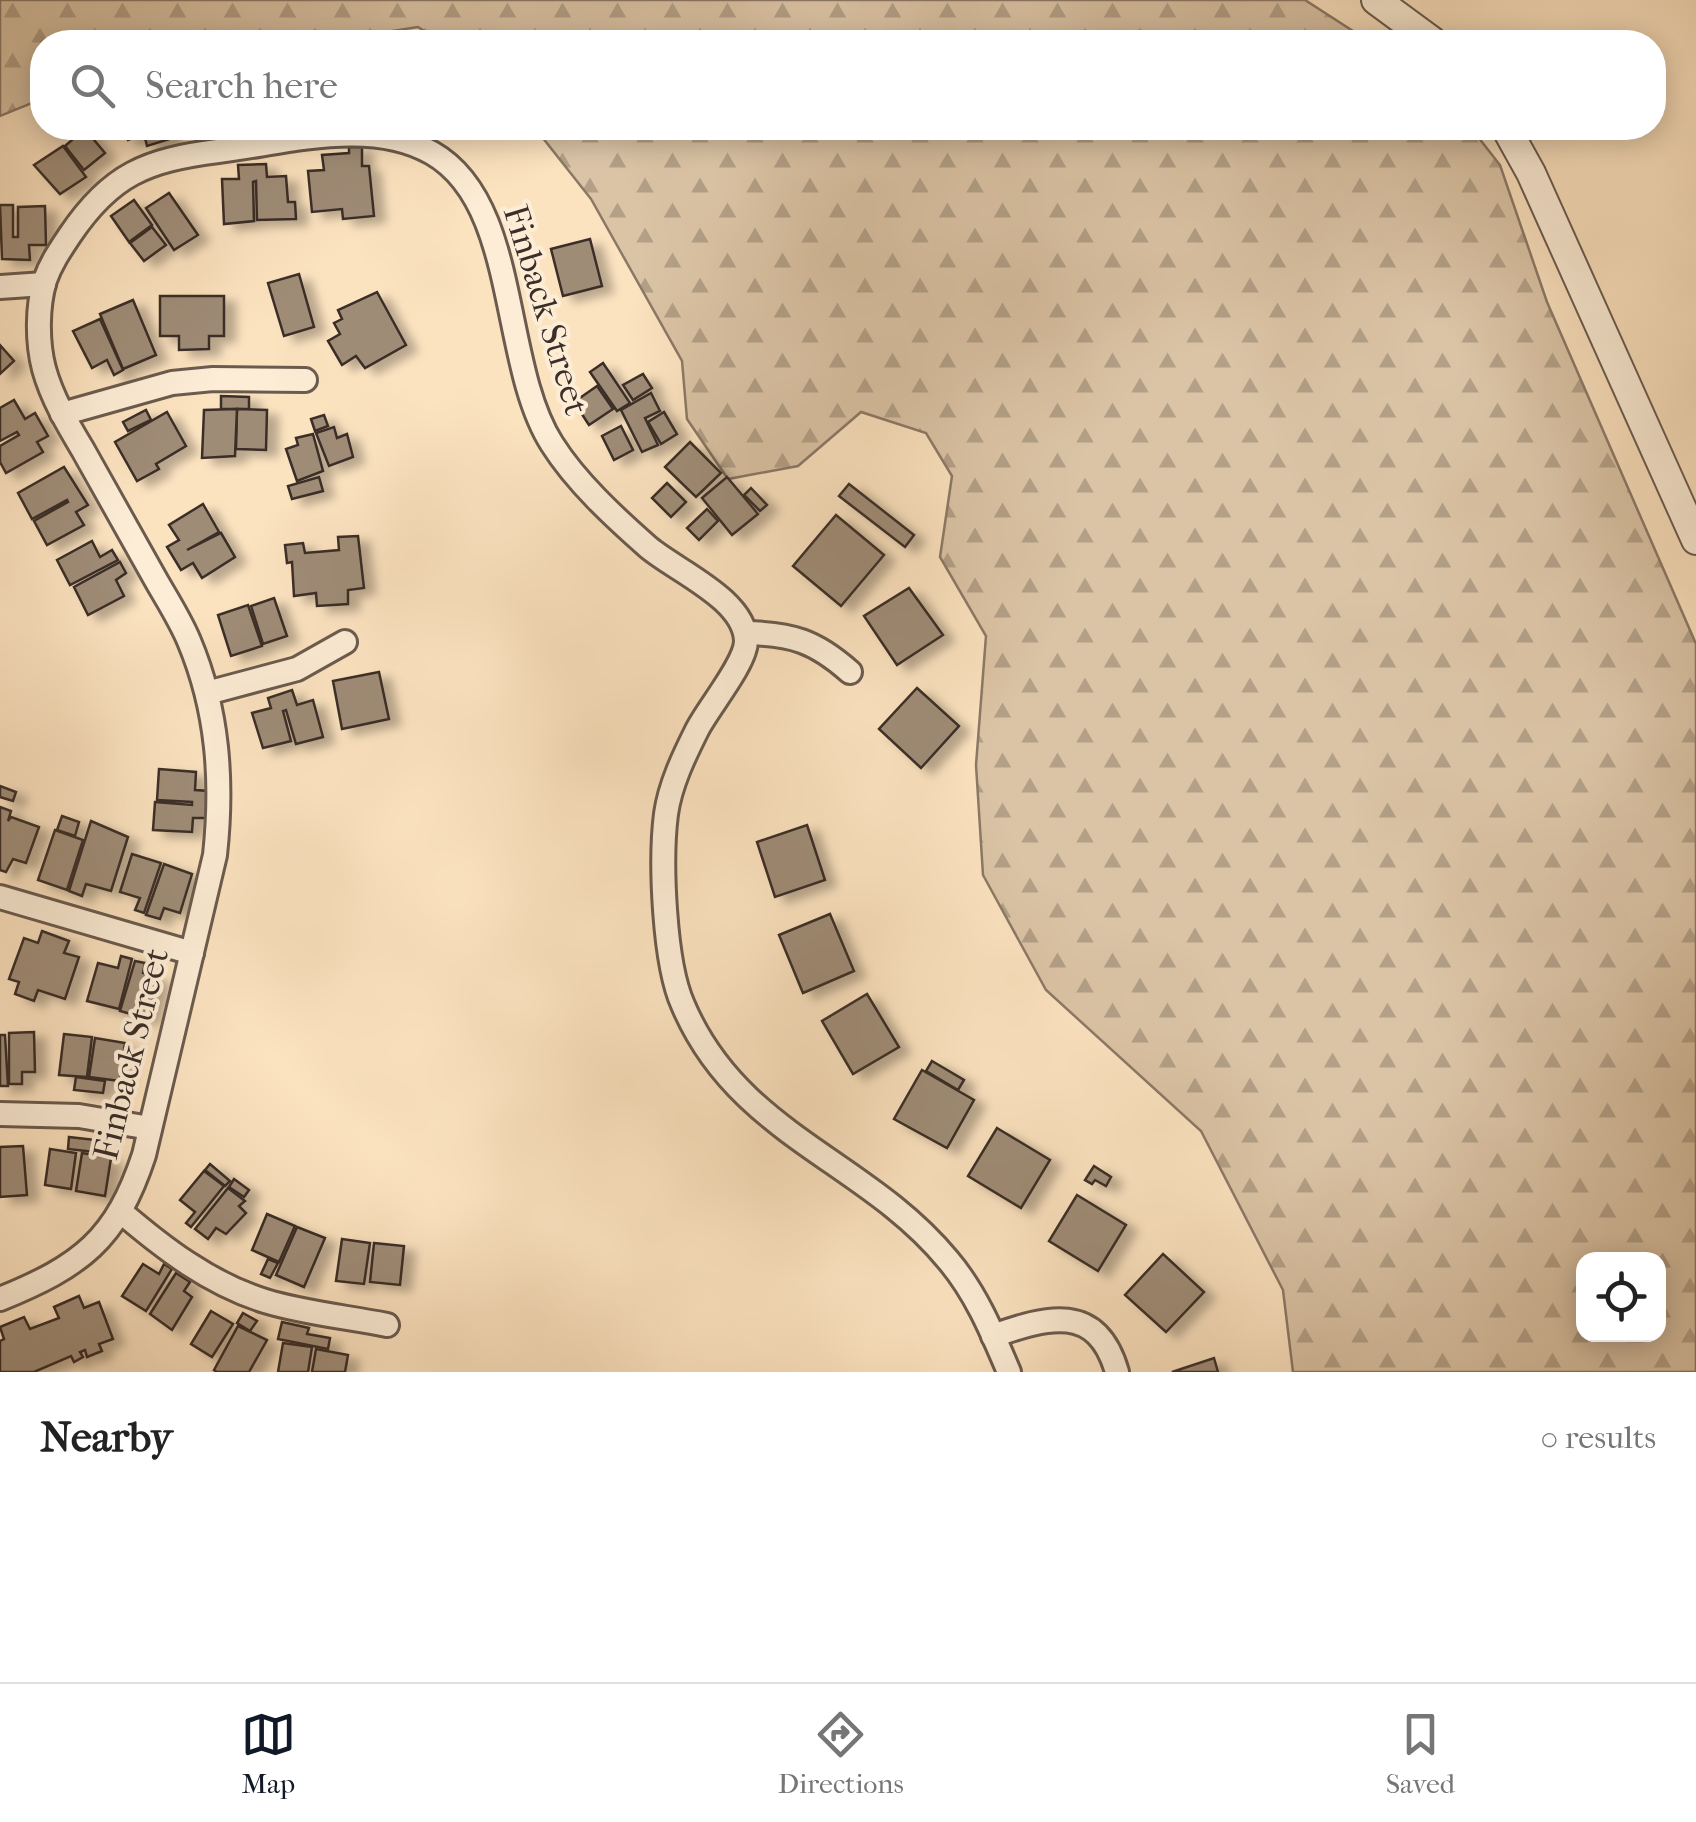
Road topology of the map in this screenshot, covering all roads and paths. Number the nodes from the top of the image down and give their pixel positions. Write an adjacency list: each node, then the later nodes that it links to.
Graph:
1 (1376, 0): 2 (street)
2 (1417, 30)
3 (307, 140): 6 (street, Finback Street)
4 (398, 140): 11 (street, Finback Street)
5 (1513, 140): 10 (street)
6 (44, 284): 7 (street); 9 (street, Finback Street)
7 (0, 287)
8 (305, 380): 9 (street)
9 (62, 414): 14 (street, Finback Street)
10 (1696, 540)
11 (746, 633): 13 (street); 22 (street)
12 (344, 642): 14 (street)
13 (850, 672)
14 (206, 694): 16 (street, Finback Street)
15 (0, 897): 16 (street)
16 (192, 954): 18 (street, Finback Street)
17 (0, 1114): 18 (street)
18 (150, 1128): 19 (street, Finback Street)
19 (120, 1211): 20 (street, Finback Street); 21 (street)
20 (0, 1299)
21 (387, 1324)
22 (993, 1336): 23 (street); 24 (street)
23 (1009, 1372)
24 (1117, 1372)

